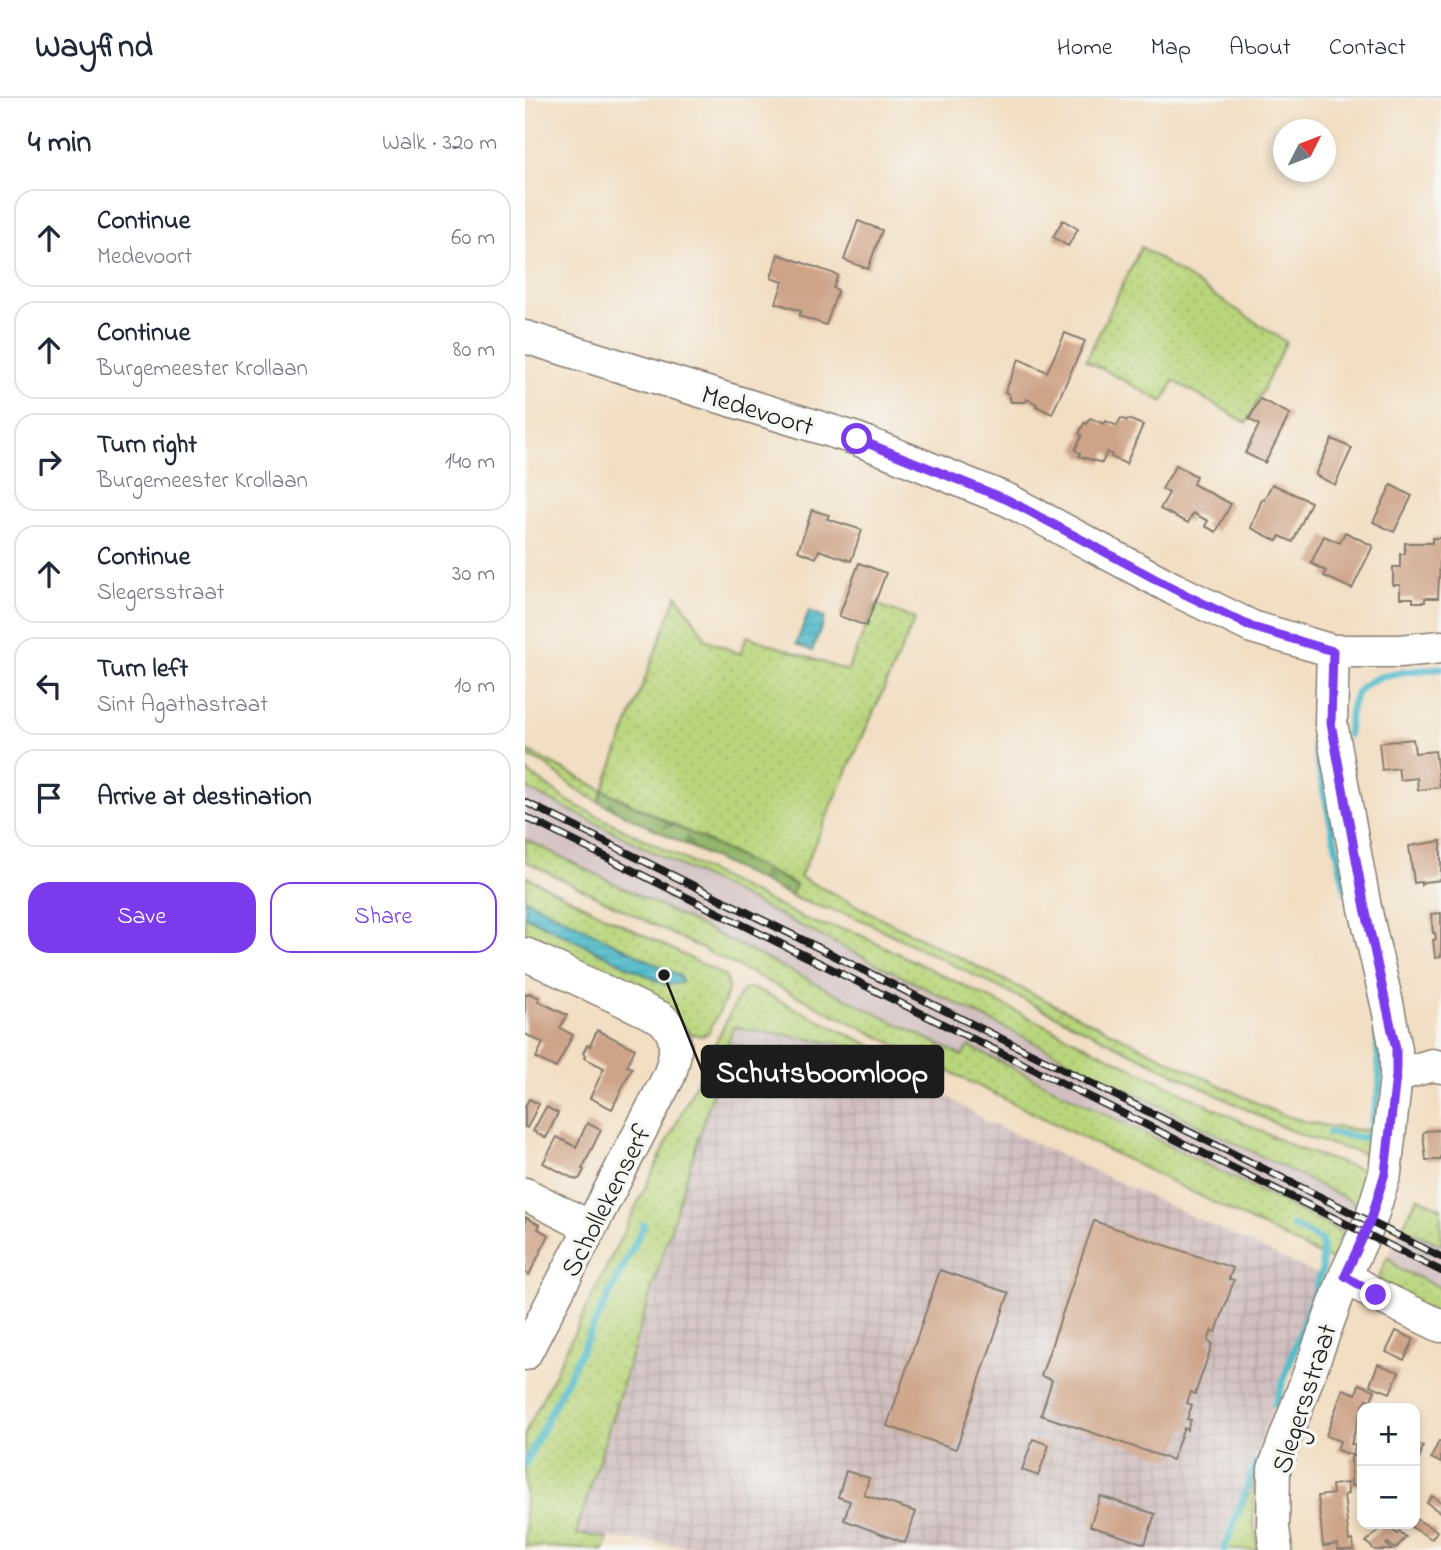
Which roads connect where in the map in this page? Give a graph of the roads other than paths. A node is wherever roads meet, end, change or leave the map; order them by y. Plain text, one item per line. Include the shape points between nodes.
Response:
1 (525, 337) edge
2 (1441, 647) edge
3 (1333, 651) junction
4 (525, 954) edge
5 (1441, 1067) edge
6 (1396, 1076) junction
7 (525, 1195) edge
8 (590, 1227) junction
9 (1345, 1276) junction
10 (1441, 1326) edge
11 (525, 1354) edge
12 (1276, 1550) edge

1 - 3 street, Medevoort via 857,439 1008,500 1252,627
2 - 3 street, Medevoort
3 - 6 street, Slegersstraat via 1331,723 1396,1049
4 - 8 street, Schollekenserf via 661,1018 672,1028 676,1044 669,1076
5 - 6 street via 1432,1065
6 - 9 street, Slegersstraat via 1385,1173 1370,1222
7 - 8 street
8 - 11 street, Schollekenserf
9 - 10 street
9 - 12 street, Slegersstraat via 1275,1469

